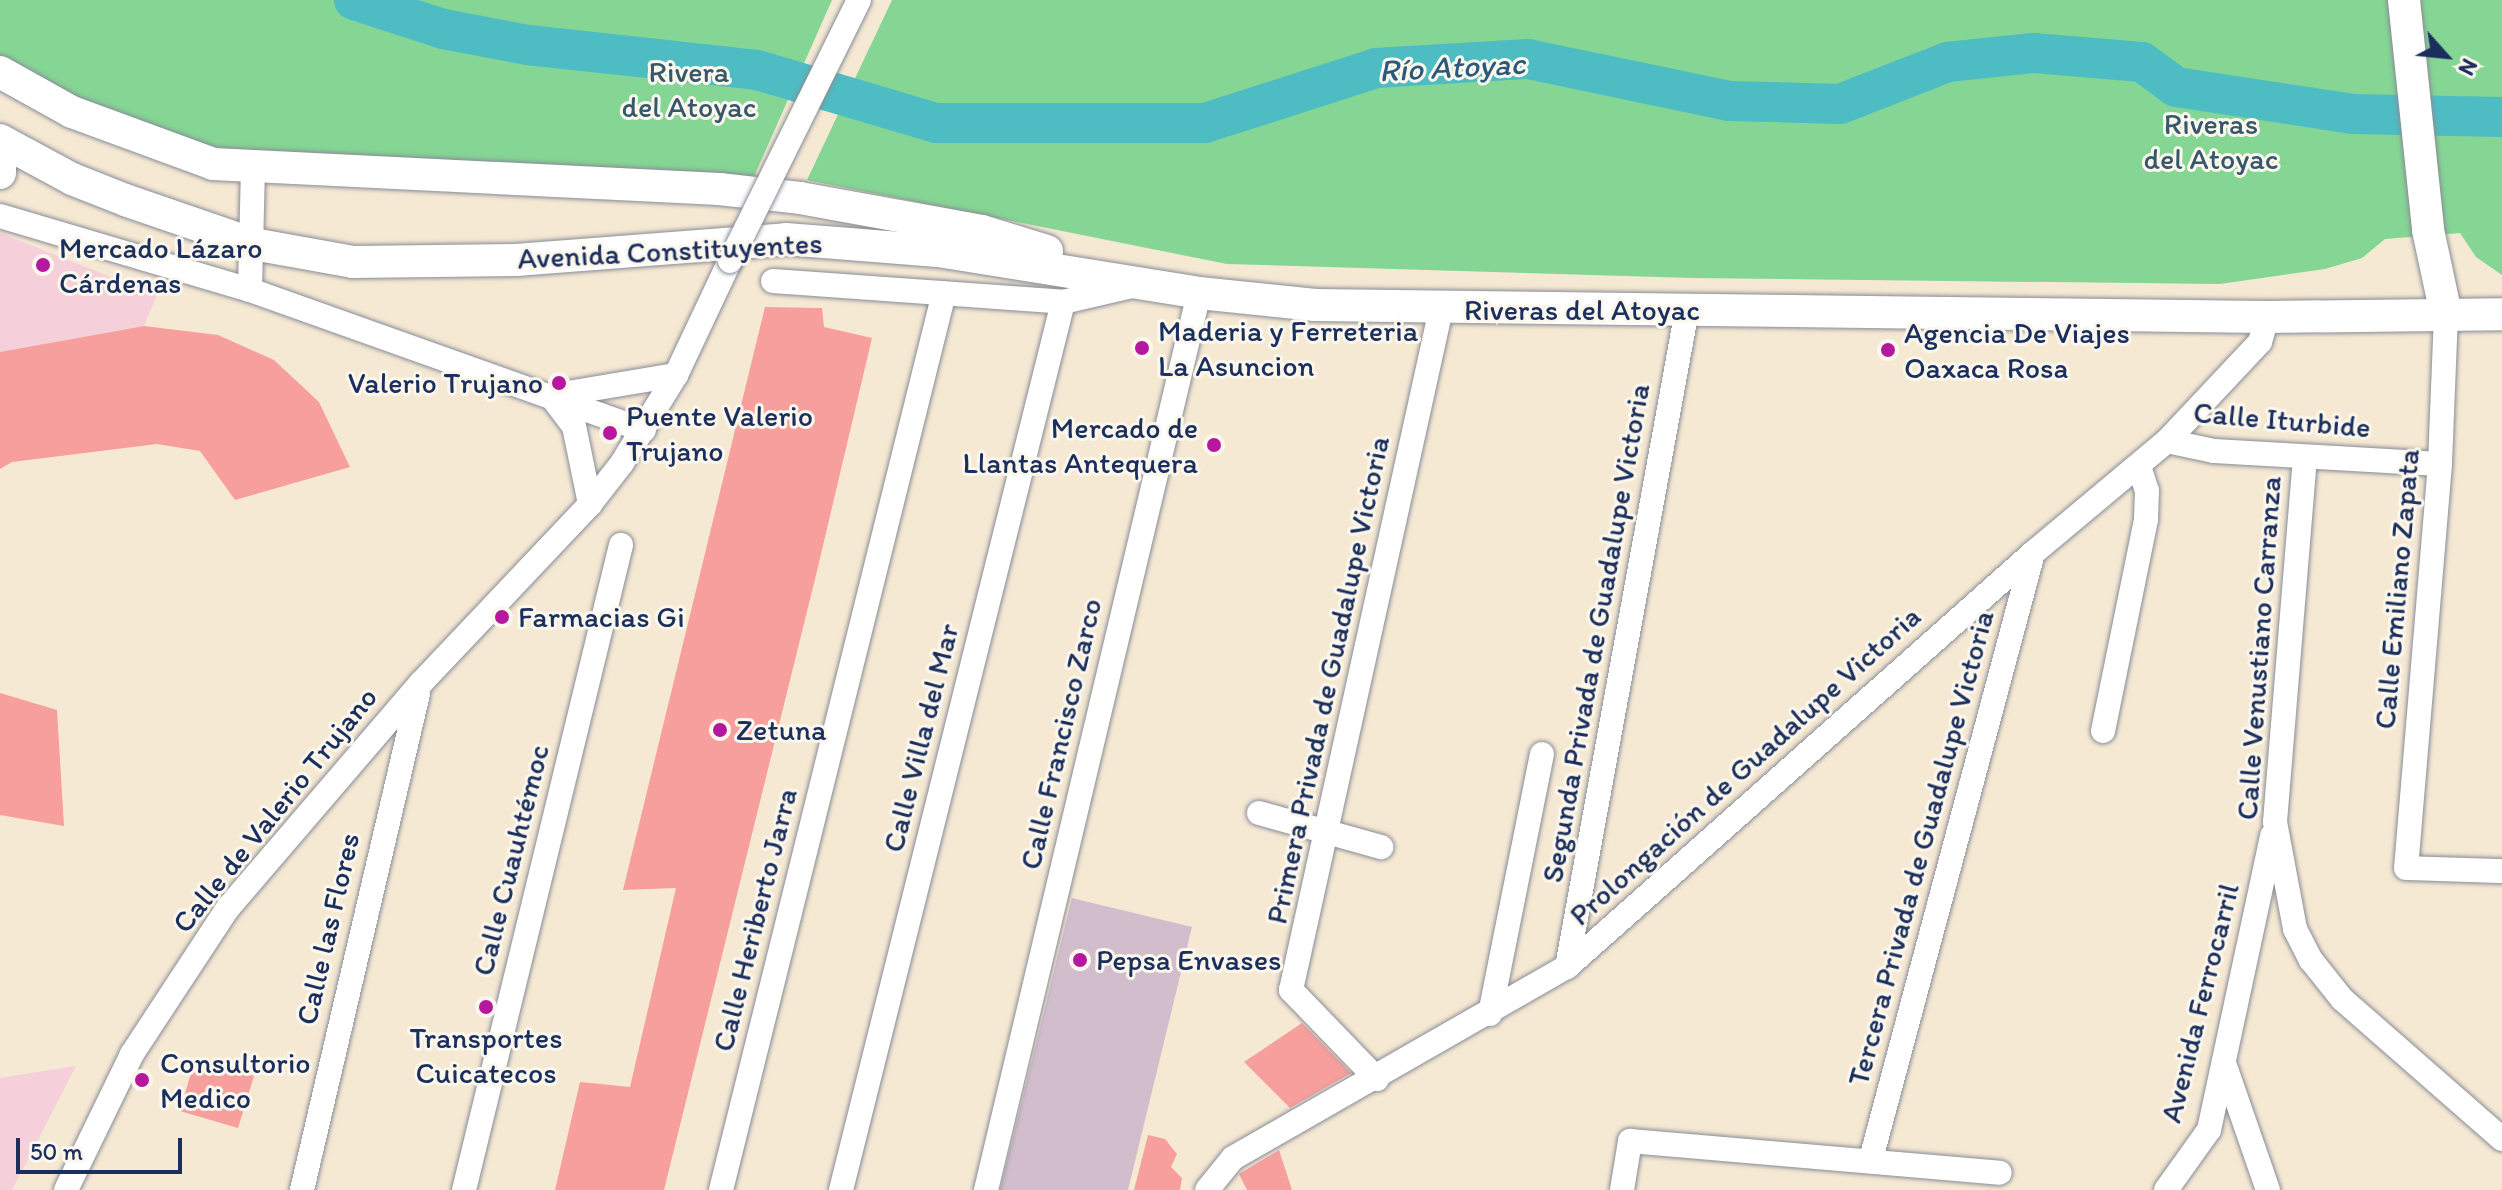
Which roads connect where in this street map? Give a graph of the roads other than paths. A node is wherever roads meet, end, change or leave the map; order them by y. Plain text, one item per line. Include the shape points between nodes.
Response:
1 (859, 0) edge
2 (2404, 0) edge
3 (0, 72) edge
4 (0, 140) edge
5 (0, 157) edge
6 (253, 169) junction
7 (0, 173) edge
8 (0, 216) edge
9 (253, 244) junction
10 (1097, 273) junction
11 (773, 281) dead end
12 (1141, 283) junction
13 (250, 290) junction
14 (944, 293) junction
15 (1199, 293) junction
16 (1063, 302) junction
17 (1441, 309) junction
18 (1687, 310) junction
19 (2446, 314) junction
20 (2502, 314) edge
21 (2267, 317) junction
22 (676, 375) junction
23 (551, 396) junction
24 (644, 430) junction
25 (2167, 441) junction
26 (2305, 457) junction
27 (2440, 464) junction
28 (2139, 466) junction
29 (590, 504) junction
30 (621, 545) dead end
31 (2033, 553) junction
32 (421, 683) junction
33 (2103, 731) dead end
34 (1542, 754) dead end
35 (1259, 813) dead end
36 (2275, 822) junction
37 (1329, 832) junction
38 (1381, 847) dead end
39 (2502, 871) edge
40 (1567, 967) junction
41 (1490, 1014) junction
42 (2225, 1066) junction
43 (1377, 1079) junction
44 (2502, 1139) edge
45 (1871, 1159) junction
46 (2000, 1173) dead end
47 (66, 1190) edge
48 (302, 1190) edge
49 (464, 1190) edge
50 (721, 1190) edge
51 (841, 1190) edge
52 (986, 1190) edge
53 (1207, 1190) edge
54 (1622, 1190) edge
55 (2166, 1190) edge
56 (2268, 1190) edge

1 - 22 street, Calle de Valerio Trujano, bridge
2 - 19 main road via 2428,230
3 - 6 main road, Avenida Constituyentes via 133,138 178,155
4 - 9 main road, Avenida Constituyentes via 72,179
5 - 7 main road
6 - 9 street
6 - 10 main road, Avenida Constituyentes via 719,189 800,198 982,231 1058,254
8 - 13 street
9 - 10 main road, Avenida Constituyentes via 300,255 408,265 786,239 842,241
9 - 13 street
10 - 12 main road, Riveras del Atoyac
11 - 14 street
12 - 15 main road, Riveras del Atoyac
12 - 16 street
13 - 23 street
14 - 16 street
14 - 50 street, Calle Heriberto Jarra
15 - 17 main road, Riveras del Atoyac
15 - 52 street, Calle Francisco Zarco
16 - 51 street, Calle Villa del Mar
17 - 18 main road, Riveras del Atoyac
17 - 37 street, Primera Privada de Guadalupe Victoria
18 - 21 main road, Riveras del Atoyac
18 - 40 street, Segunda Privada de Guadalupe Victoria
19 - 20 main road, Riveras del Atoyac
19 - 21 main road, Riveras del Atoyac
19 - 27 street, Calle Emiliano Zapata
21 - 25 street, Prolongación de Guadalupe Victoria via 2260,342
22 - 23 street
22 - 24 street, Calle de Valerio Trujano
23 - 24 street
23 - 29 street via 574,426
24 - 29 street, Calle de Valerio Trujano
25 - 26 street, Calle Iturbide via 2214,451
25 - 28 street, Prolongación de Guadalupe Victoria
26 - 27 street, Calle Iturbide
26 - 36 street, Calle Venustiano Carranza
27 - 39 street, Calle Emiliano Zapata via 2406,868
28 - 31 street, Prolongación de Guadalupe Victoria
28 - 33 street via 2147,491 2146,519
29 - 32 street, Calle de Valerio Trujano
30 - 49 street, Calle Cuauhtémoc
31 - 40 street, Prolongación de Guadalupe Victoria
31 - 45 street, Tercera Privada de Guadalupe Victoria
32 - 47 street, Calle de Valerio Trujano via 228,908 132,1054
32 - 48 street, Calle las Flores
34 - 41 street
35 - 37 street
36 - 42 street, Avenida Ferrocarril
36 - 44 street, Calle Venustiano Carranza via 2295,929 2311,960 2342,999
37 - 38 street
37 - 43 street, Primera Privada de Guadalupe Victoria via 1291,990
40 - 41 street, Prolongación de Guadalupe Victoria
41 - 43 street, Prolongación de Guadalupe Victoria
42 - 55 street, Avenida Ferrocarril via 2209,1130
42 - 56 street
43 - 53 street, Prolongación de Guadalupe Victoria via 1233,1158
45 - 46 street
45 - 54 street via 1630,1141

